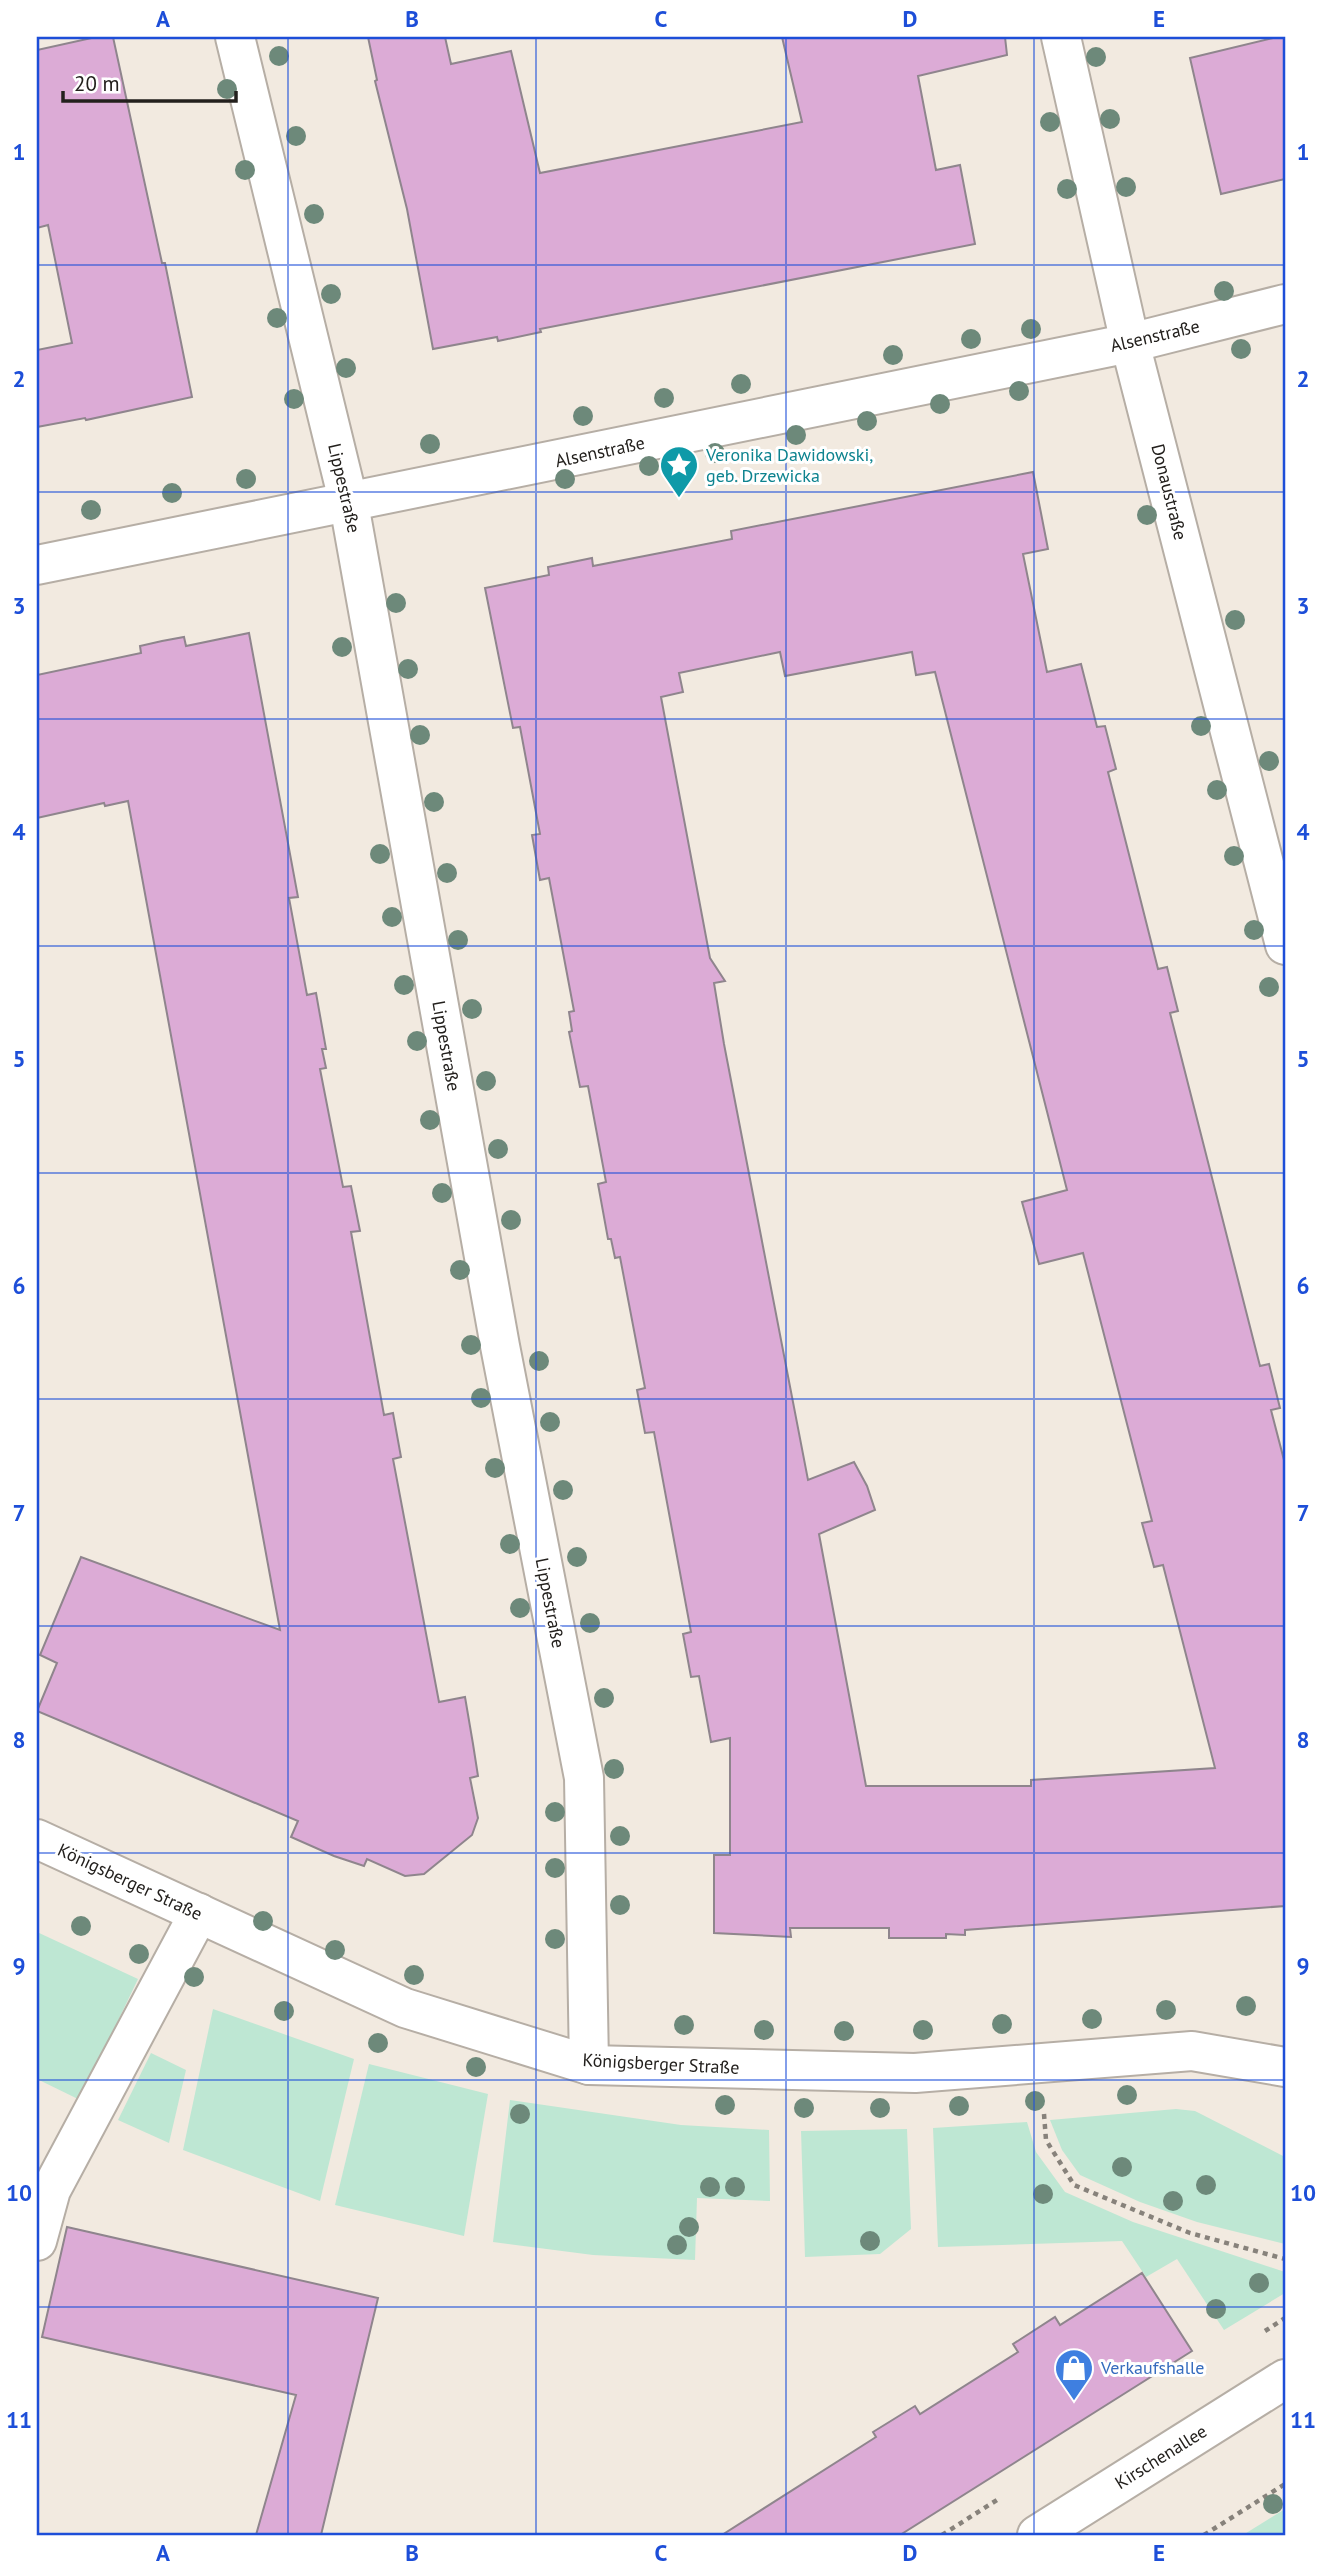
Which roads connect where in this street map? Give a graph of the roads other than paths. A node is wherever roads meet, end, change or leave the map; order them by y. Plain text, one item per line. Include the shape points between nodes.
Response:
1 (235, 37) edge
2 (1061, 37) edge
3 (1285, 304) edge
4 (1130, 343) junction
5 (349, 504) junction
6 (37, 565) edge
7 (1285, 946) edge
8 (37, 1839) edge
9 (199, 1913) junction
10 (589, 2065) junction
11 (1285, 2067) edge
12 (37, 2241) edge
13 (1285, 2379) edge
14 (1037, 2535) edge

1 - 5 street, Lippestraße
2 - 4 street, Donaustraße
3 - 4 street, Alsenstraße
4 - 5 street, Alsenstraße
4 - 7 street, Donaustraße
5 - 6 street, Alsenstraße
5 - 10 street, Lippestraße via 500,1346 584,1779
8 - 9 street, Königsberger Straße
9 - 10 street, Königsberger Straße via 405,2008
9 - 12 street via 51,2190
10 - 11 street, Königsberger Straße via 915,2073 1192,2051
13 - 14 street, Kirschenallee

